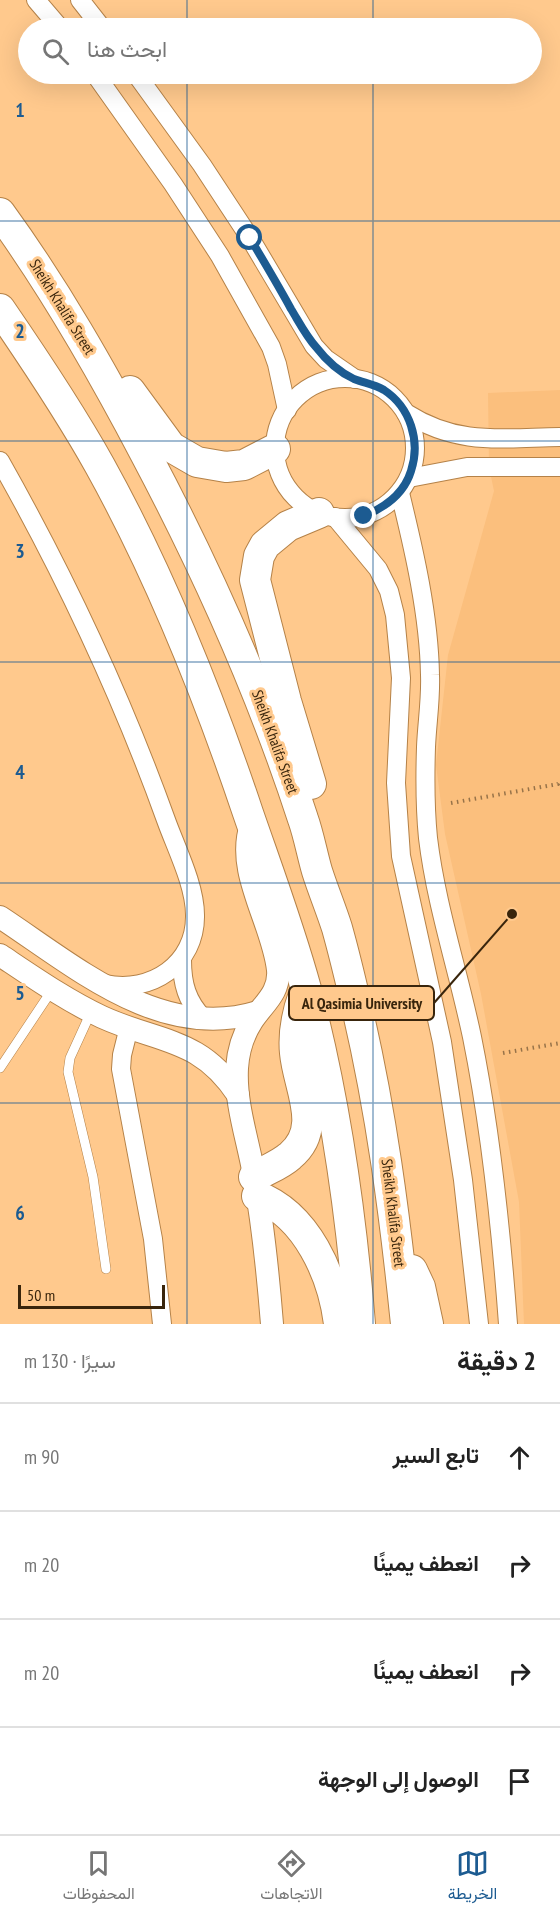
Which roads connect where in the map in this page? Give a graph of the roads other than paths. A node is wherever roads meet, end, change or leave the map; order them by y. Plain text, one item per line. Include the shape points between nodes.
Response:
1 (36, 0) edge
2 (80, 0) edge
3 (51, 18) edge
4 (94, 18) edge
5 (102, 84) edge
6 (143, 84) edge
7 (0, 213) edge
8 (0, 309) edge
9 (101, 370) junction
10 (355, 379) junction
11 (287, 410) junction
12 (406, 413) junction
13 (560, 437) edge
14 (275, 449) junction
15 (0, 461) edge
16 (560, 467) edge
17 (404, 485) junction
18 (327, 515) junction
19 (252, 824) junction
20 (317, 870) junction
21 (0, 917) edge
22 (0, 955) edge
23 (182, 960) junction
24 (101, 983) junction
25 (306, 988) junction
26 (52, 989) junction
27 (91, 1011) junction
28 (258, 1011) junction
29 (203, 1018) junction
30 (129, 1028) junction
31 (0, 1068) edge
32 (238, 1095) junction
33 (256, 1186) junction
34 (397, 1242) junction
35 (106, 1269) dead end
36 (162, 1324) edge
37 (272, 1324) edge
38 (339, 1324) edge
39 (360, 1324) edge
40 (406, 1324) edge
41 (428, 1324) edge
42 (479, 1324) edge
43 (508, 1324) edge

1 - 3 street
2 - 4 street
5 - 11 street via 220,256 271,347
6 - 10 street via 250,238 314,346
7 - 9 highway, Sheikh Khalifa Street
8 - 19 highway via 69,413 128,519 197,672
9 - 14 highway via 127,388 171,447 197,462 226,467 244,465
9 - 20 highway, Sheikh Khalifa Street via 190,540 240,650 300,811
10 - 11 street via 323,382 297,398
10 - 12 street via 384,390
11 - 14 street via 280,422
12 - 13 street via 437,430 463,436
12 - 17 street via 415,445 414,462
14 - 18 street via 287,488 307,507
15 - 23 street via 77,607 156,794 194,903 195,927
16 - 17 street via 467,468
17 - 18 street via 377,510 357,517
17 - 43 street via 429,646 425,791 428,836 484,1106
18 - 20 highway via 288,526 266,544 255,580 318,808 321,838
18 - 42 street via 378,569 395,615 401,678 396,783 400,856 442,1042 464,1180
19 - 25 highway
19 - 28 street via 247,845 249,866 278,972 273,995
20 - 34 highway, Sheikh Khalifa Street via 337,928 365,1044
21 - 24 street
22 - 26 street
23 - 24 street via 162,976 138,985
23 - 29 street via 183,986
24 - 29 street via 150,1007
25 - 33 highway via 294,1032 308,1127 299,1147
25 - 39 highway via 338,1149
26 - 27 street
26 - 31 lane
27 - 30 street
27 - 35 lane via 70,1058 68,1072 93,1177
28 - 29 street via 231,1018
28 - 32 street via 240,1051
30 - 32 street via 193,1050 219,1069
30 - 36 street via 121,1069 153,1239
32 - 33 street
33 - 37 street
33 - 38 highway via 284,1212 319,1257 336,1300
34 - 40 highway, Sheikh Khalifa Street
34 - 41 highway via 420,1287

